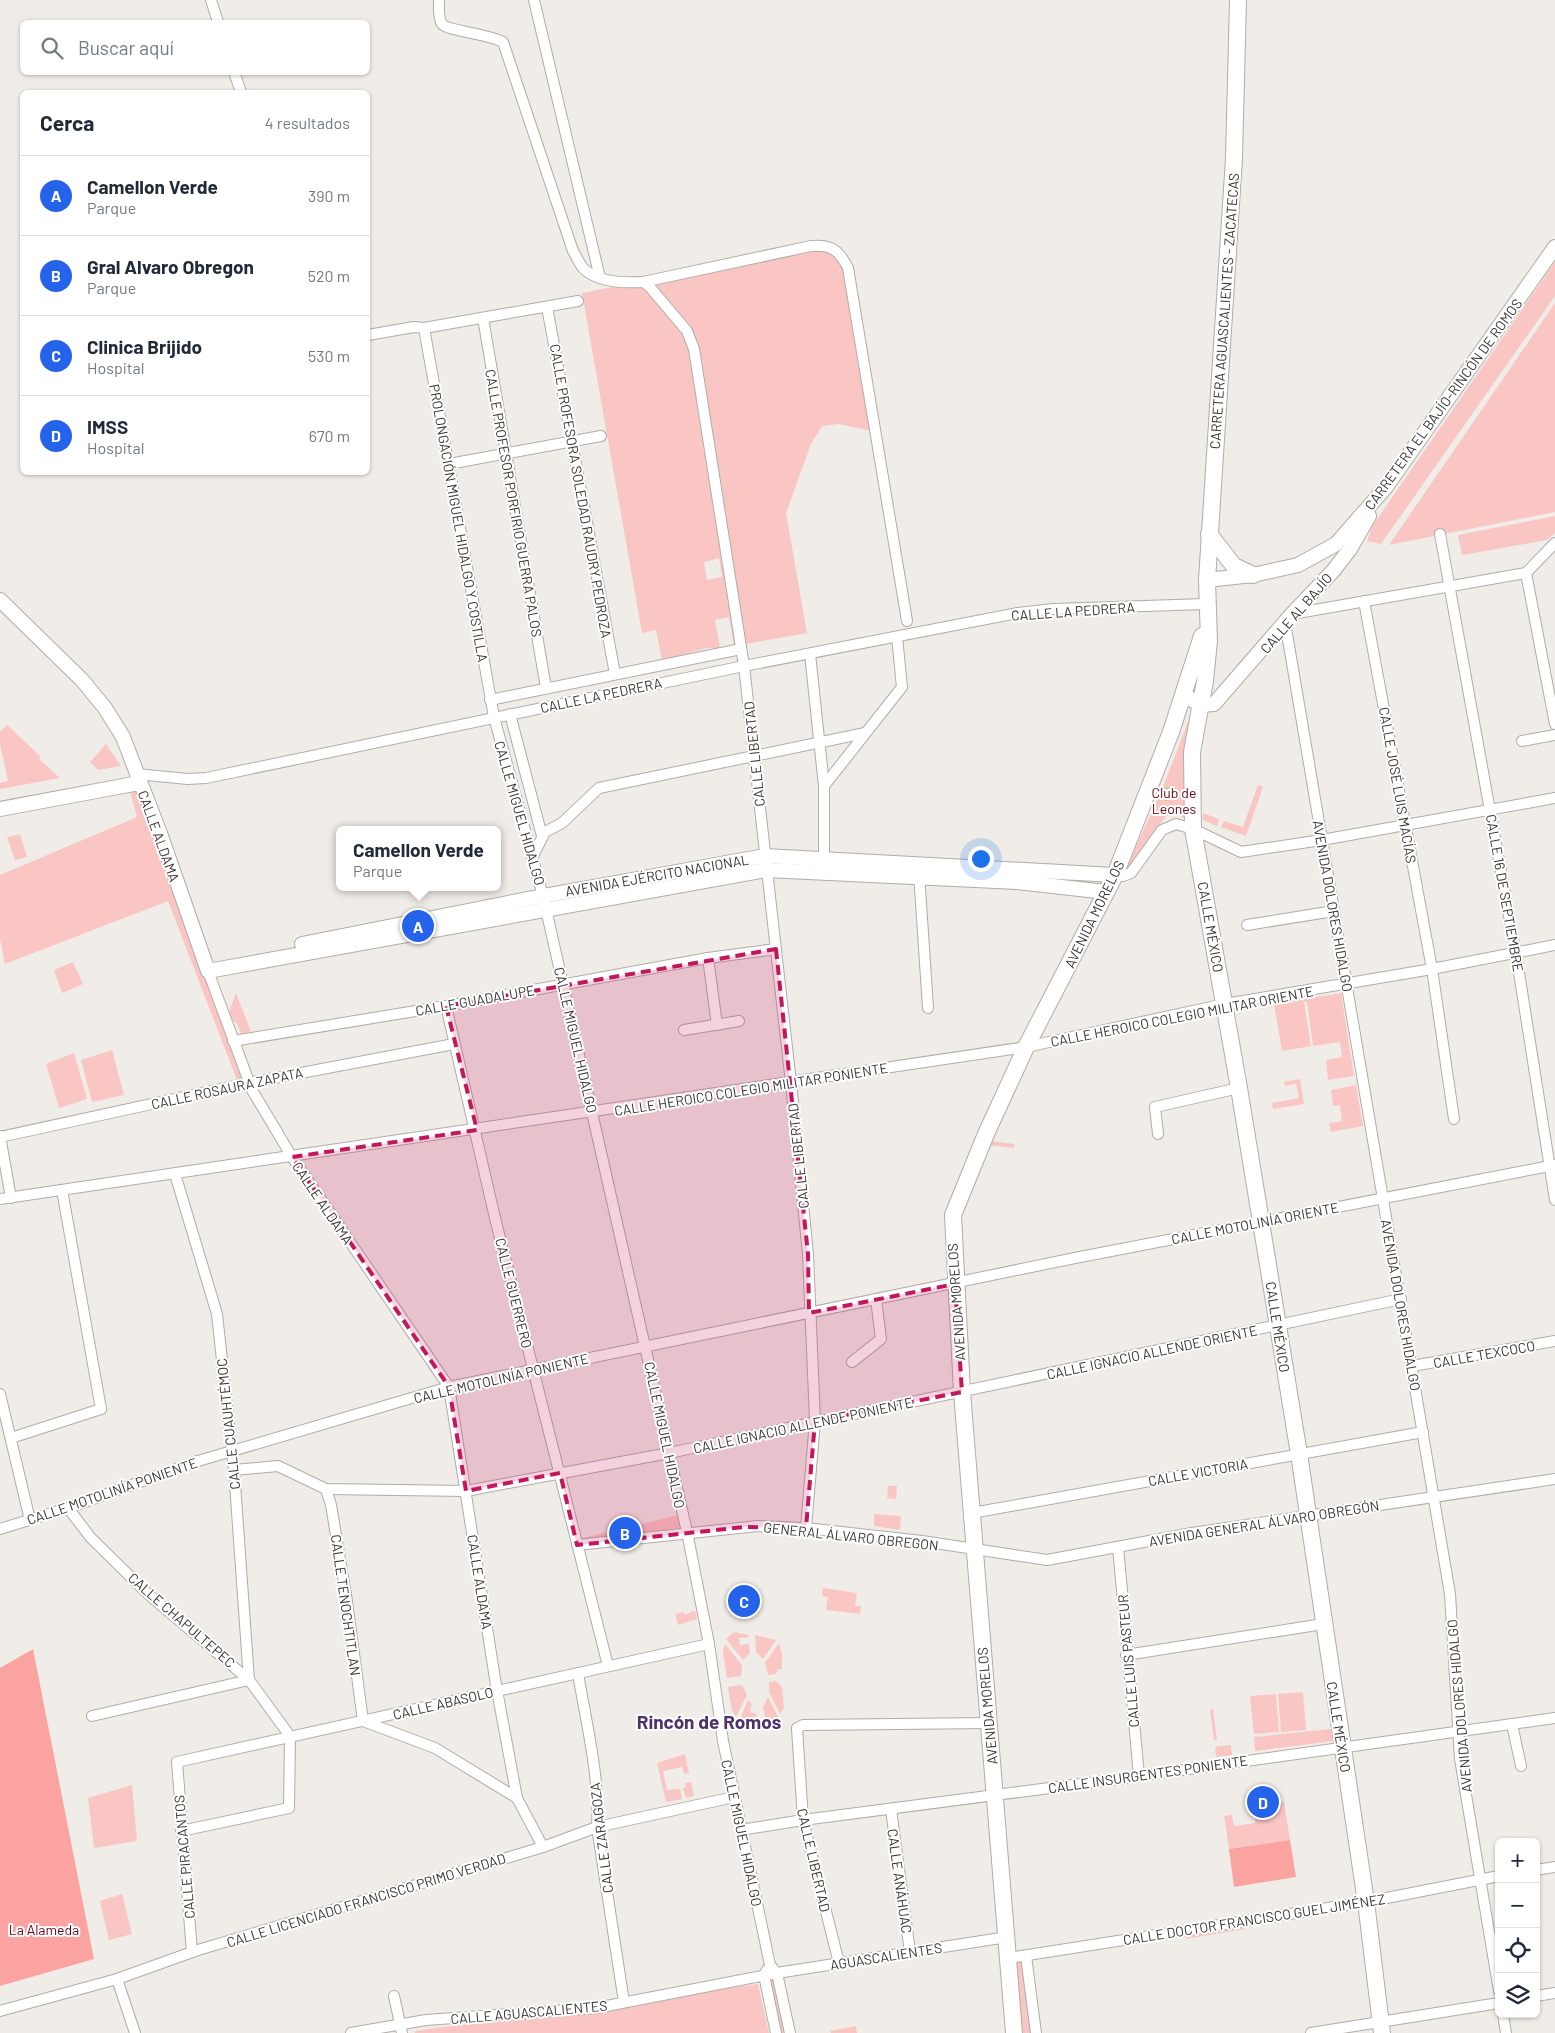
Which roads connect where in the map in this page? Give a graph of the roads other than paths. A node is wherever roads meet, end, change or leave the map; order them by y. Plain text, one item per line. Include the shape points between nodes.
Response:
1 (211, 0) edge
2 (439, 0) edge
3 (534, 0) edge
4 (1238, 0) edge
5 (217, 20) edge
6 (235, 75) edge
7 (240, 90) edge
8 (1555, 248) edge
9 (600, 278) junction
10 (643, 282) junction
11 (578, 302) dead end
12 (547, 307) junction
13 (483, 318) junction
14 (424, 328) junction
15 (370, 335) edge
16 (601, 436) dead end
17 (571, 441) junction
18 (505, 453) junction
19 (449, 464) junction
20 (1386, 487) junction
21 (1210, 534) junction
22 (1440, 534) dead end
23 (1555, 543) edge
24 (1526, 573) junction
25 (1253, 575) junction
26 (1207, 580) junction
27 (1451, 587) junction
28 (0, 600) edge
29 (1364, 602) junction
30 (1206, 604) junction
31 (1289, 618) junction
32 (907, 621) dead end
33 (1206, 622) junction
34 (897, 637) junction
35 (741, 649) junction
36 (810, 654) junction
37 (744, 666) junction
38 (614, 674) junction
39 (546, 688) junction
40 (1185, 695) junction
41 (490, 700) junction
42 (1200, 705) junction
43 (510, 714) junction
44 (494, 717) junction
45 (1555, 724) edge
46 (865, 732) junction
47 (1555, 735) edge
48 (1522, 741) dead end
49 (820, 743) junction
50 (754, 755) junction
51 (508, 771) junction
52 (525, 771) junction
53 (138, 778) junction
54 (824, 786) junction
55 (1555, 798) edge
56 (0, 800) edge
57 (0, 809) edge
58 (1490, 810) junction
59 (1405, 824) junction
60 (1193, 829) junction
61 (542, 836) junction
62 (1322, 840) junction
63 (532, 858) junction
64 (824, 859) junction
65 (766, 863) junction
66 (919, 871) junction
67 (1115, 875) junction
68 (1018, 876) junction
69 (1106, 892) junction
70 (544, 902) junction
71 (1334, 911) junction
72 (1247, 926) dead end
73 (1555, 945) edge
74 (776, 949) junction
75 (1515, 953) junction
76 (708, 958) junction
77 (207, 967) junction
78 (1432, 969) junction
79 (1347, 984) junction
80 (562, 985) junction
81 (1225, 1004) junction
82 (446, 1006) junction
83 (928, 1008) dead end
84 (739, 1022) dead end
85 (717, 1025) junction
86 (684, 1030) dead end
87 (233, 1041) junction
88 (454, 1044) junction
89 (1026, 1047) junction
90 (248, 1083) junction
91 (791, 1083) junction
92 (1239, 1088) junction
93 (593, 1113) junction
94 (1454, 1119) dead end
95 (476, 1130) junction
96 (1158, 1134) dead end
97 (0, 1136) edge
98 (292, 1157) junction
99 (1552, 1165) edge
100 (175, 1174) junction
101 (62, 1190) junction
102 (1381, 1198) junction
103 (5, 1199) edge
104 (1555, 1200) edge
105 (1262, 1221) junction
106 (955, 1284) junction
107 (876, 1299) junction
108 (1401, 1299) junction
109 (809, 1313) junction
110 (1278, 1325) junction
111 (1555, 1342) edge
112 (645, 1346) junction
113 (852, 1362) dead end
114 (1412, 1366) junction
115 (533, 1369) junction
116 (449, 1387) junction
117 (962, 1392) junction
118 (0, 1394) edge
119 (815, 1421) junction
120 (1423, 1432) junction
121 (11, 1438) junction
122 (230, 1451) junction
123 (668, 1453) junction
124 (1299, 1454) junction
125 (234, 1470) junction
126 (560, 1474) junction
127 (1555, 1479) edge
128 (326, 1490) junction
129 (466, 1491) junction
130 (1434, 1497) junction
131 (68, 1508) junction
132 (972, 1513) junction
133 (1307, 1515) junction
134 (30, 1520) junction
135 (806, 1528) junction
136 (0, 1529) edge
137 (687, 1532) junction
138 (577, 1545) junction
139 (1118, 1547) junction
140 (975, 1549) junction
141 (1323, 1624) junction
142 (709, 1644) junction
143 (1126, 1655) junction
144 (608, 1666) junction
145 (578, 1673) junction
146 (249, 1680) junction
147 (497, 1691) junction
148 (92, 1716) dead end
149 (1555, 1718) edge
150 (363, 1721) junction
151 (989, 1723) junction
152 (1512, 1724) junction
153 (1458, 1731) junction
154 (290, 1736) junction
155 (1343, 1748) junction
156 (177, 1762) joint
157 (1521, 1766) dead end
158 (1139, 1776) junction
159 (995, 1795) junction
160 (734, 1797) junction
161 (517, 1798) junction
162 (891, 1809) junction
163 (803, 1820) junction
164 (597, 1827) junction
165 (181, 1830) junction
166 (741, 1830) junction
167 (543, 1847) junction
168 (1555, 1867) edge
169 (1540, 1869) edge
170 (1495, 1877) edge
171 (1480, 1879) junction
172 (1366, 1902) junction
173 (1008, 1937) junction
174 (192, 1952) junction
175 (910, 1952) junction
176 (1026, 1956) junction
177 (1009, 1958) junction
178 (839, 1963) junction
179 (773, 1969) junction
180 (1496, 1973) edge
181 (764, 1975) junction
182 (117, 1979) junction
183 (1555, 1993) edge
184 (1540, 1995) edge
185 (394, 1996) dead end
186 (624, 2002) junction
187 (1495, 2004) edge
188 (0, 2011) edge
189 (1504, 2018) edge
190 (401, 2028) edge
191 (1381, 2028) edge
192 (135, 2033) edge
193 (351, 2033) edge
194 (776, 2033) edge
195 (790, 2033) edge
196 (1014, 2033) edge
197 (1036, 2033) edge
198 (1311, 2033) edge
199 (1506, 2033) edge

1 - 5 street
2 - 9 street via 442,25 504,42 573,251 584,269
3 - 9 street
4 - 21 main road, CARRETERA AGUASCALIENTES - ZACATECAS via 1234,158
6 - 7 street
8 - 20 main road, CARRETERA EL BAJÍO-RINCÓN DE ROMOS
9 - 10 street via 622,284
10 - 32 street via 811,246 824,245 842,255 850,277
10 - 35 street, CALLE LIBERTAD via 687,331 693,344
11 - 12 street
12 - 13 street
12 - 17 street, CALLE PROFESORA SOLEDAD RAUDRY PEDROZA
13 - 14 street
13 - 18 street, CALLE PROFESOR PORFIRIO GUERRA PALOS
14 - 15 street
14 - 19 street, PROLONGACIÓN MIGUEL HIDALGO Y COSTILLA
16 - 17 street
17 - 18 street
17 - 38 street, CALLE PROFESORA SOLEDAD RAUDRY PEDROZA
18 - 19 street
18 - 39 street, CALLE PROFESOR PORFIRIO GUERRA PALOS
19 - 41 street, PROLONGACIÓN MIGUEL HIDALGO Y COSTILLA
20 - 25 main road, CARRETERA EL BAJÍO-RINCÓN DE ROMOS via 1340,540 1327,550 1298,565
20 - 31 main road, CALLE AL BAJÍO via 1350,550
21 - 25 main road via 1234,566
21 - 26 main road, CARRETERA AGUASCALIENTES - ZACATECAS
22 - 27 street, CALLE 16 DE SEPTIEMBRE
23 - 24 street
24 - 27 street
24 - 45 street
25 - 26 main road, CARRETERA EL BAJÍO-RINCÓN DE ROMOS
26 - 30 main road, CARRETERA AGUASCALIENTES - ZACATECAS
27 - 29 street
27 - 58 street, CALLE 16 DE SEPTIEMBRE
28 - 53 main road, CALLE ALDAMA via 82,680 99,701 124,738
29 - 31 street
29 - 59 street, CALLE JOSÉ LUIS MACÍAS
30 - 33 main road, CARRETERA AGUASCALIENTES - ZACATECAS
30 - 34 street, CALLE LA PEDRERA via 1035,611
31 - 42 main road, CALLE AL BAJÍO via 1214,704
31 - 62 street, AVENIDA DOLORES HIDALGO
33 - 40 main road, AVENIDA MORELOS
33 - 42 main road, CALLE MÉXICO via 1209,641
34 - 36 street, CALLE LA PEDRERA
34 - 46 street via 903,682 900,692
35 - 37 street, CALLE LIBERTAD
35 - 38 street
36 - 37 street, CALLE LA PEDRERA
36 - 49 street
37 - 43 street, CALLE LA PEDRERA
37 - 50 street, CALLE LIBERTAD
38 - 39 street
39 - 41 street
40 - 42 main road
40 - 67 main road, AVENIDA MORELOS
41 - 44 street, PROLONGACIÓN MIGUEL HIDALGO Y COSTILLA
42 - 60 main road, CALLE MÉXICO via 1192,752
43 - 44 street, CALLE LA PEDRERA
43 - 52 street
44 - 51 street, CALLE MIGUEL HIDALGO
44 - 53 street, CALLE LA PEDRERA via 206,778
46 - 49 street
46 - 54 street
47 - 48 street
49 - 50 street
49 - 54 street
50 - 61 street via 599,788 562,823
50 - 65 street, CALLE LIBERTAD
51 - 52 street
51 - 63 street, CALLE MIGUEL HIDALGO
52 - 61 street
53 - 56 main road, CALLE LA PEDRERA
53 - 57 main road, CALLE LA PEDRERA
53 - 77 main road, CALLE ALDAMA
54 - 64 street
55 - 58 street
58 - 59 street
58 - 75 street, CALLE 16 DE SEPTIEMBRE
59 - 62 street
59 - 78 street, CALLE JOSÉ LUIS MACÍAS
60 - 62 street via 1242,852
60 - 67 street via 1176,824 1162,830 1131,873
60 - 81 main road, CALLE MÉXICO
61 - 63 street
62 - 71 street, AVENIDA DOLORES HIDALGO
63 - 70 street, CALLE MIGUEL HIDALGO
64 - 65 main road, AVENIDA EJÉRCITO NACIONAL
64 - 66 main road, AVENIDA EJÉRCITO NACIONAL
65 - 66 main road, AVENIDA EJÉRCITO NACIONAL
65 - 70 main road, AVENIDA EJÉRCITO NACIONAL
65 - 74 street, CALLE LIBERTAD
66 - 68 main road, AVENIDA EJÉRCITO NACIONAL
66 - 83 street
67 - 68 main road, AVENIDA EJÉRCITO NACIONAL
67 - 69 main road, AVENIDA MORELOS
68 - 69 main road, AVENIDA EJÉRCITO NACIONAL
69 - 89 main road, AVENIDA MORELOS
70 - 77 main road, AVENIDA EJÉRCITO NACIONAL
70 - 80 street, CALLE MIGUEL HIDALGO
71 - 72 street
71 - 79 street, AVENIDA DOLORES HIDALGO
73 - 75 street, CALLE HEROICO COLEGIO MILITAR ORIENTE
74 - 76 street, CALLE GUADALUPE
74 - 91 street, CALLE LIBERTAD
75 - 78 street, CALLE HEROICO COLEGIO MILITAR ORIENTE
75 - 99 street, CALLE 16 DE SEPTIEMBRE
76 - 80 street, CALLE GUADALUPE
76 - 85 street
77 - 87 street, CALLE ALDAMA
78 - 79 street, CALLE HEROICO COLEGIO MILITAR ORIENTE
78 - 94 street, CALLE JOSÉ LUIS MACÍAS
79 - 81 street, CALLE HEROICO COLEGIO MILITAR ORIENTE
79 - 102 street, AVENIDA DOLORES HIDALGO
80 - 82 street, CALLE GUADALUPE
80 - 93 street, CALLE MIGUEL HIDALGO
81 - 89 street, CALLE HEROICO COLEGIO MILITAR ORIENTE
81 - 92 main road, CALLE MÉXICO
82 - 87 street, CALLE GUADALUPE
82 - 88 street, CALLE GUERRERO
84 - 85 street
85 - 86 street
87 - 90 street, CALLE ALDAMA
88 - 90 street, CALLE ROSAURA ZAPATA
88 - 95 street, CALLE GUERRERO
89 - 91 street, CALLE HEROICO COLEGIO MILITAR PONIENTE
89 - 106 main road, AVENIDA MORELOS via 954,1207
90 - 97 street, CALLE ROSAURA ZAPATA
90 - 98 street, CALLE ALDAMA
91 - 93 street, CALLE HEROICO COLEGIO MILITAR PONIENTE
91 - 109 street, CALLE LIBERTAD via 808,1254
92 - 96 street via 1154,1108
92 - 105 main road, CALLE MÉXICO
93 - 95 street, CALLE HEROICO COLEGIO MILITAR PONIENTE
93 - 112 street, CALLE MIGUEL HIDALGO
95 - 98 street, CALLE HEROICO COLEGIO MILITAR PONIENTE
95 - 115 street, CALLE GUERRERO
97 - 103 street
98 - 100 street, CALLE HEROICO COLEGIO MILITAR PONIENTE
98 - 116 street, CALLE ALDAMA
99 - 102 street, CALLE MOTOLINÍA ORIENTE
99 - 104 street, CALLE 16 DE SEPTIEMBRE
100 - 101 street, CALLE HEROICO COLEGIO MILITAR PONIENTE
100 - 122 street, CALLE CUAUHTÉMOC via 216,1314
101 - 103 street, CALLE HEROICO COLEGIO MILITAR PONIENTE
101 - 121 street via 101,1408
102 - 105 street, CALLE MOTOLINÍA ORIENTE
102 - 108 street, AVENIDA DOLORES HIDALGO
105 - 106 street, CALLE MOTOLINÍA ORIENTE
105 - 110 main road, CALLE MÉXICO
106 - 107 street, CALLE MOTOLINÍA PONIENTE
106 - 117 main road, AVENIDA MORELOS
107 - 109 street, CALLE MOTOLINÍA PONIENTE
107 - 113 street via 881,1339
108 - 110 street, CALLE IGNACIO ALLENDE ORIENTE
108 - 114 street, AVENIDA DOLORES HIDALGO
109 - 112 street, CALLE MOTOLINÍA PONIENTE
109 - 119 street, CALLE LIBERTAD
110 - 117 street, CALLE IGNACIO ALLENDE ORIENTE
110 - 124 main road, CALLE MÉXICO
111 - 114 street, CALLE TEXCOCO
112 - 115 street, CALLE MOTOLINÍA PONIENTE
112 - 123 street, CALLE MIGUEL HIDALGO
114 - 120 street, AVENIDA DOLORES HIDALGO
115 - 116 street, CALLE MOTOLINÍA PONIENTE
115 - 126 street, CALLE GUERRERO
116 - 122 street, CALLE MOTOLINÍA PONIENTE
116 - 129 street, CALLE ALDAMA
117 - 119 street, CALLE IGNACIO ALLENDE PONIENTE
117 - 132 main road, AVENIDA MORELOS
118 - 121 street
119 - 123 street, CALLE IGNACIO ALLENDE PONIENTE
119 - 135 street, CALLE LIBERTAD
120 - 124 street, CALLE VICTORIA
120 - 130 street, AVENIDA DOLORES HIDALGO
121 - 134 street
122 - 125 street, CALLE CUAUHTÉMOC
122 - 131 street, CALLE MOTOLINÍA PONIENTE
123 - 126 street, CALLE IGNACIO ALLENDE PONIENTE
123 - 137 street, CALLE MIGUEL HIDALGO
124 - 132 street, CALLE VICTORIA
124 - 133 main road, CALLE MÉXICO
125 - 128 street, CALLE IGNACIO ALLENDE PONIENTE via 278,1466
125 - 146 street, CALLE CUAUHTÉMOC
126 - 129 street, CALLE IGNACIO ALLENDE PONIENTE
126 - 138 street, CALLE GUERRERO
127 - 130 street, AVENIDA GENERAL ÁLVARO OBREGÓN
128 - 129 street, CALLE IGNACIO ALLENDE PONIENTE
128 - 150 street, CALLE TENOCHTITLAN via 347,1600
129 - 147 street, CALLE ALDAMA
130 - 133 street, AVENIDA GENERAL ÁLVARO OBREGÓN
130 - 153 street, AVENIDA DOLORES HIDALGO via 1450,1594
131 - 134 street, CALLE MOTOLINÍA PONIENTE
131 - 146 street, CALLE CHAPULTEPEC via 90,1538 148,1594
132 - 140 main road, AVENIDA MORELOS
133 - 139 street, AVENIDA GENERAL ÁLVARO OBREGÓN
133 - 141 main road, CALLE MÉXICO
134 - 136 street, CALLE MOTOLINÍA PONIENTE
135 - 137 street, GENERAL ÁLVARO OBREGON via 758,1526
135 - 140 street, GENERAL ÁLVARO OBREGON
137 - 138 street, GENERAL ÁLVARO OBREGON
137 - 142 street, CALLE MIGUEL HIDALGO
138 - 144 street, CALLE GUERRERO
139 - 140 street, AVENIDA GENERAL ÁLVARO OBREGÓN via 1047,1560
139 - 143 street, CALLE LUIS PASTEUR
140 - 151 main road, AVENIDA MORELOS
141 - 143 street
141 - 155 main road, CALLE MÉXICO
142 - 144 street, CALLE ABASOLO
142 - 160 street, CALLE MIGUEL HIDALGO
143 - 158 street, CALLE LUIS PASTEUR
144 - 145 street, CALLE ABASOLO
145 - 147 street, CALLE ABASOLO
145 - 164 street, CALLE ZARAGOZA via 593,1771
146 - 148 street
146 - 154 street, CALLE CHAPULTEPEC
147 - 150 street, CALLE ABASOLO
147 - 161 street, CALLE ALDAMA
149 - 152 street, CALLE INSURGENTES PONIENTE
150 - 154 street, CALLE ABASOLO
150 - 161 street via 435,1748
151 - 159 main road, AVENIDA MORELOS
151 - 163 street, CALLE LIBERTAD via 798,1727
152 - 153 street, CALLE INSURGENTES PONIENTE
152 - 157 street
153 - 155 street, CALLE INSURGENTES PONIENTE
153 - 171 street, AVENIDA DOLORES HIDALGO
154 - 156 street, CALLE ABASOLO
154 - 165 street via 289,1808
155 - 158 street, CALLE INSURGENTES PONIENTE
155 - 172 main road, CALLE MÉXICO
156 - 165 street, CALLE PIRACANTOS
158 - 159 street, CALLE INSURGENTES PONIENTE
159 - 162 street, CALLE INSURGENTES PONIENTE
159 - 173 main road, AVENIDA MORELOS
160 - 164 street, CALLE LICENCIADO FRANCISCO PRIMO VERDAD
160 - 166 street, CALLE MIGUEL HIDALGO
161 - 167 street, CALLE ALDAMA
162 - 163 street, CALLE INSURGENTES PONIENTE
162 - 175 street, CALLE ANÁHUAC
163 - 166 street, CALLE INSURGENTES PONIENTE
163 - 178 street, CALLE LIBERTAD
164 - 167 street, CALLE LICENCIADO FRANCISCO PRIMO VERDAD
164 - 186 street, CALLE ZARAGOZA
165 - 174 street, CALLE PIRACANTOS
166 - 179 street, CALLE MIGUEL HIDALGO
167 - 174 street, CALLE LICENCIADO FRANCISCO PRIMO VERDAD
168 - 169 street
170 - 171 street, CALLE DOCTOR FRANCISCO GUEL JIMÉNEZ
171 - 172 street, CALLE DOCTOR FRANCISCO GUEL JIMÉNEZ
171 - 180 street, AVENIDA DOLORES HIDALGO
172 - 176 street, CALLE DOCTOR FRANCISCO GUEL JIMÉNEZ
172 - 191 main road, CALLE MÉXICO
173 - 175 street, AGUASCALIENTES
173 - 177 main road, AVENIDA MORELOS
174 - 182 street, CALLE LICENCIADO FRANCISCO PRIMO VERDAD
175 - 178 street, AGUASCALIENTES
176 - 177 street, CALLE DOCTOR FRANCISCO GUEL JIMÉNEZ
176 - 197 street
177 - 196 main road, AVENIDA MORELOS
178 - 179 street, AGUASCALIENTES
179 - 181 street
179 - 195 street, CALLE MIGUEL HIDALGO
181 - 186 street, CALLE AGUASCALIENTES
181 - 194 street
182 - 188 street, CALLE LICENCIADO FRANCISCO PRIMO VERDAD
182 - 192 street
183 - 184 street
185 - 190 street
186 - 190 street, CALLE AGUASCALIENTES via 584,2010
187 - 191 street
189 - 199 street
190 - 193 street, CALLE AGUASCALIENTES
191 - 198 street

